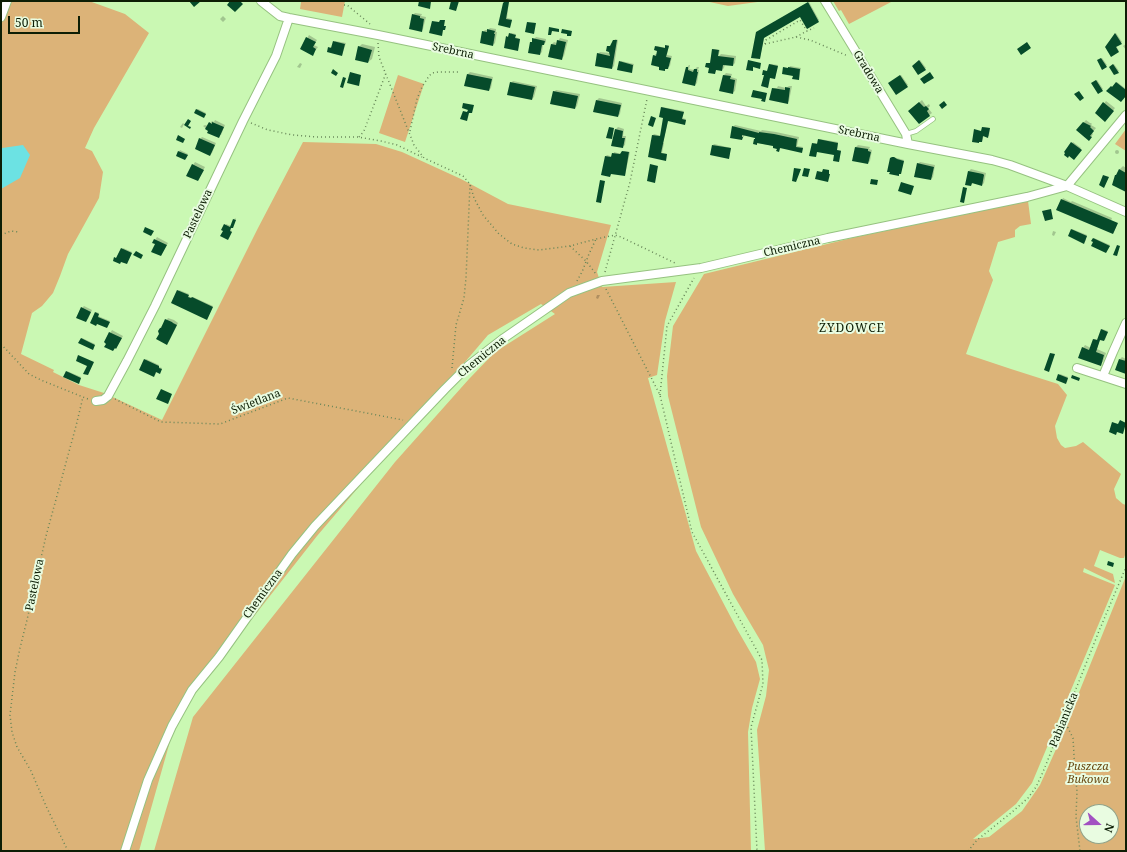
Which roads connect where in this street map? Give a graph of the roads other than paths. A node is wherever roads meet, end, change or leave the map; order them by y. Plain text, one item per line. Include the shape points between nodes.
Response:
1 (7, 1) edge
2 (261, 1) edge
3 (826, 1) edge
4 (1, 17) edge
5 (289, 18) junction
6 (1126, 115) edge
7 (933, 119) dead end
8 (906, 134) junction
9 (908, 144) junction
10 (1067, 186) junction
11 (1126, 212) edge
12 (1126, 323) edge
13 (1077, 368) dead end
14 (1104, 376) junction
15 (1126, 384) edge
16 (96, 401) dead end
17 (125, 851) edge

1 - 4 street
2 - 5 street, Srebrna via 280,16
3 - 8 street, Gradowa
5 - 9 street, Srebrna
5 - 16 street, Pastelowa via 276,56 155,306 108,396
6 - 10 street
7 - 8 lane via 916,131
8 - 9 street, Gradowa
9 - 10 street, Srebrna via 992,160
10 - 11 street, Srebrna
10 - 17 street, Chemiczna via 701,268 602,281 569,293 487,351 463,372 315,526 292,554 219,657 192,690 172,726 148,780
12 - 14 street
13 - 14 street
14 - 15 street

